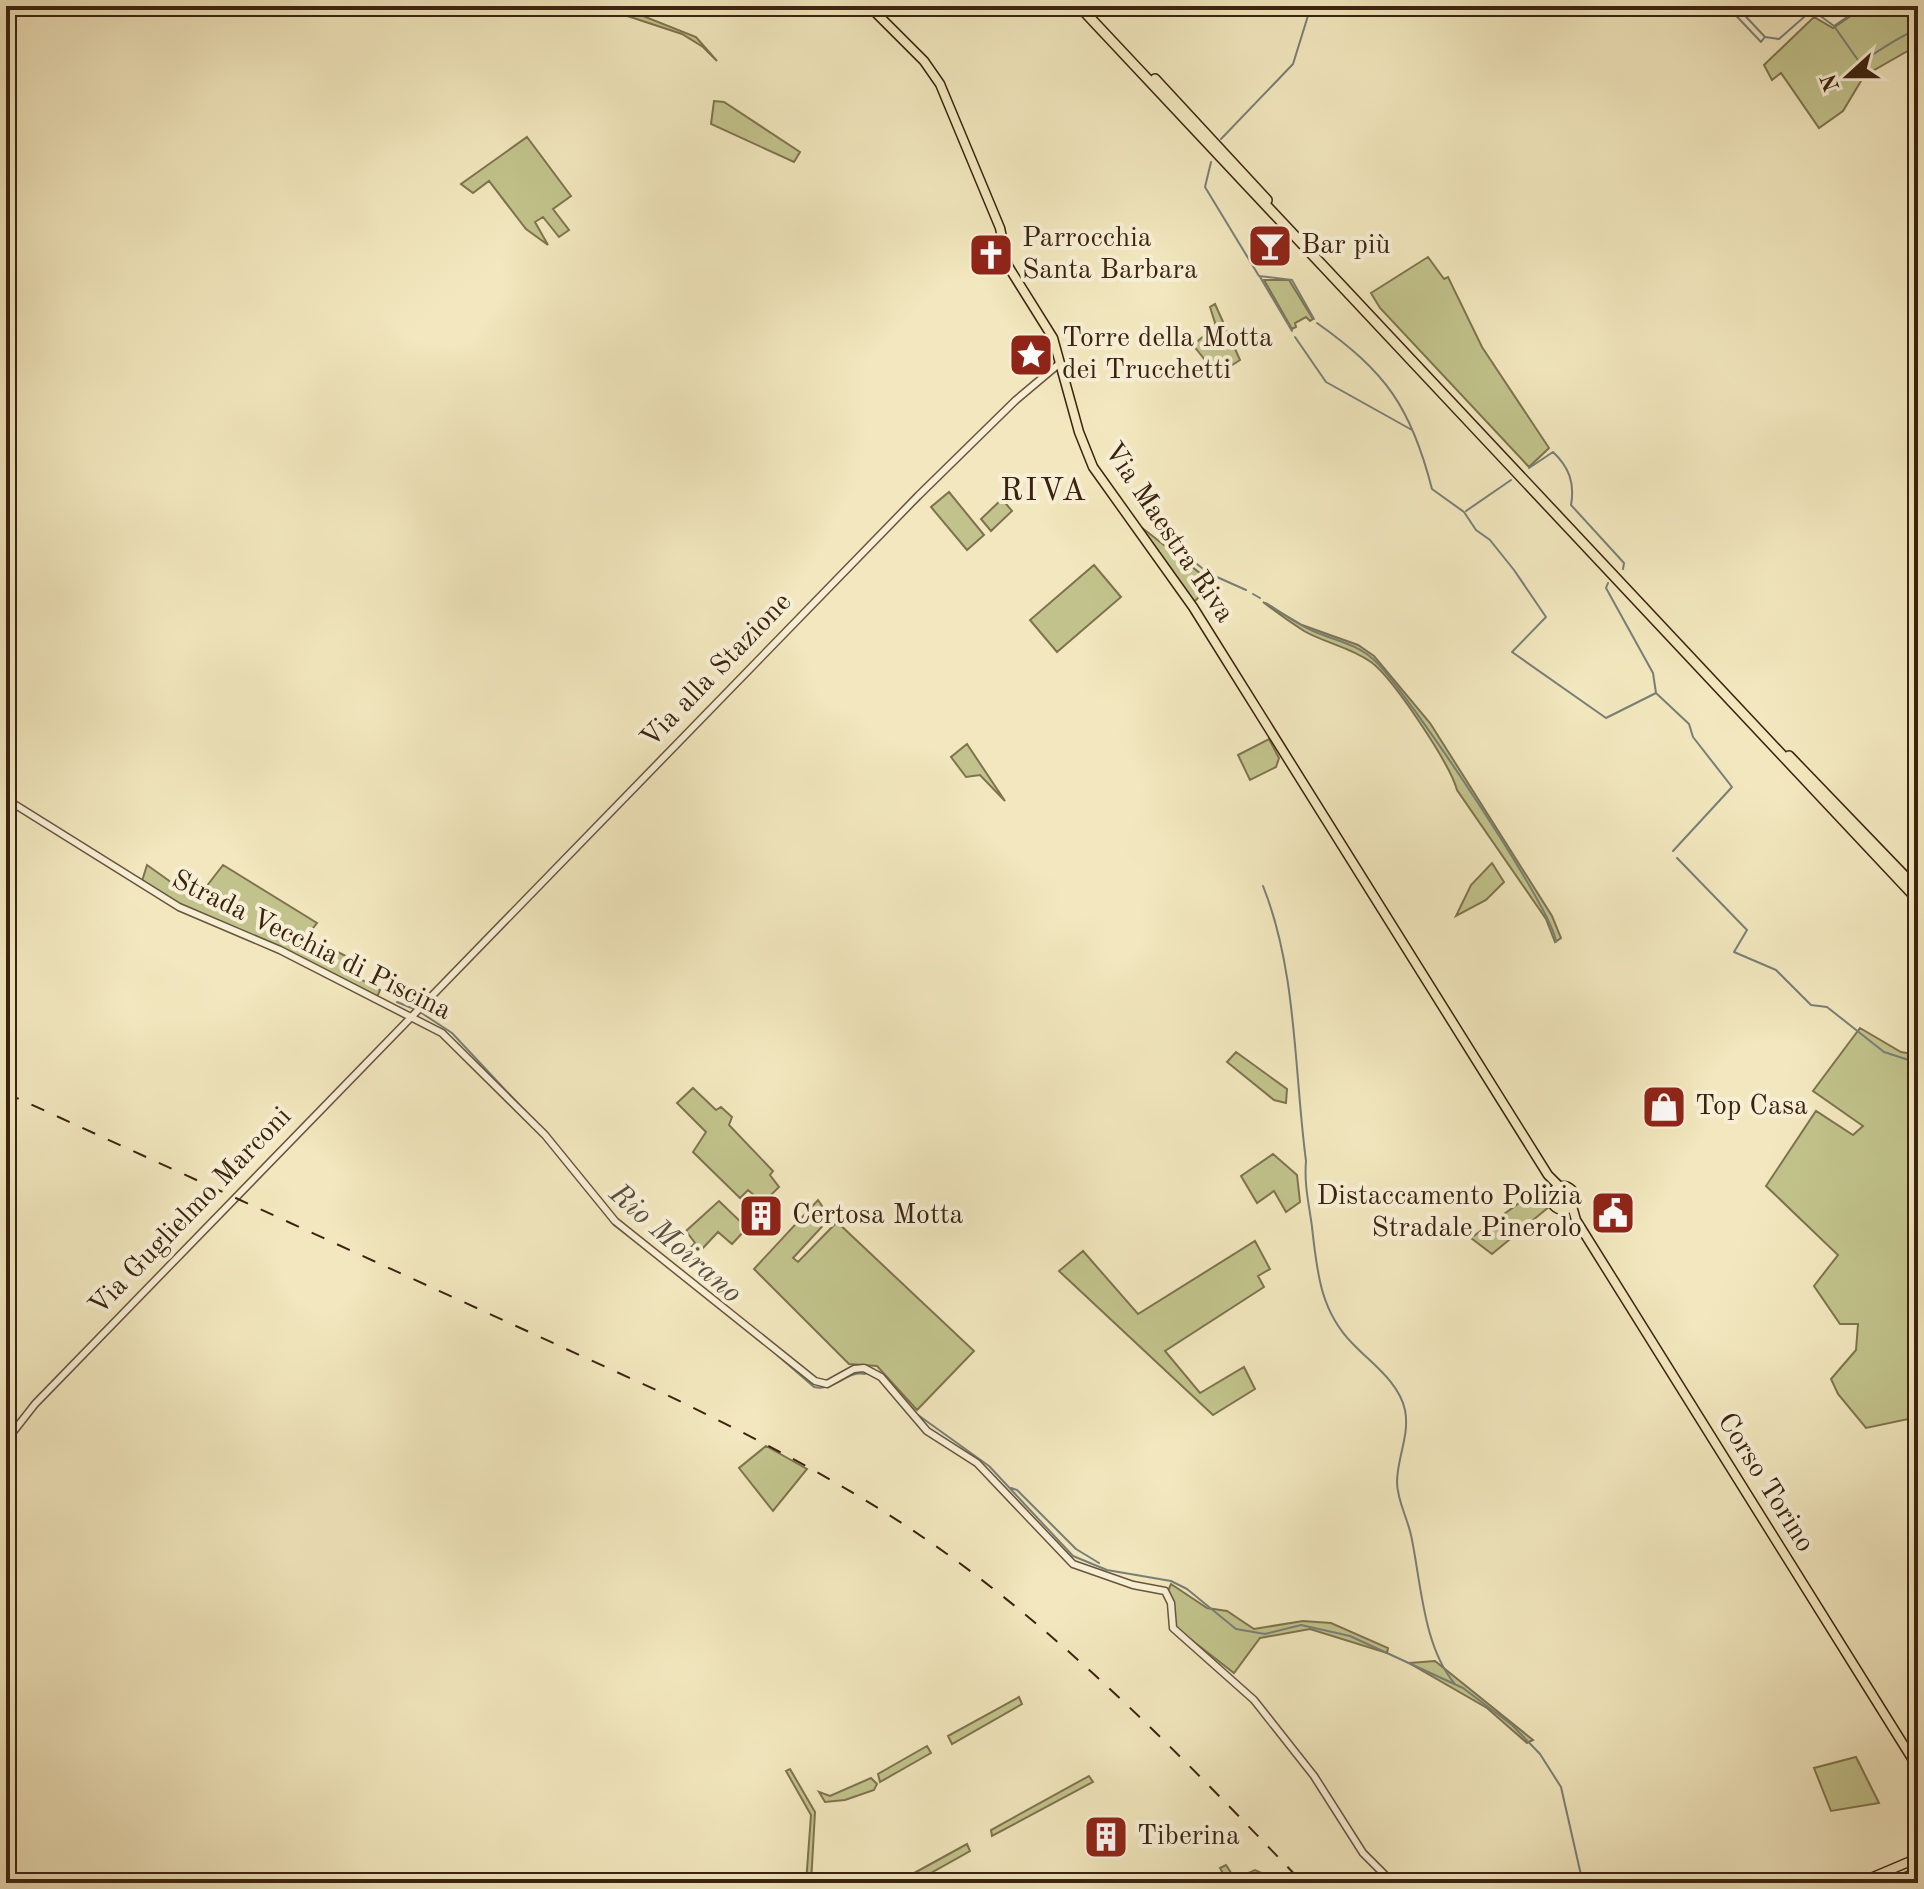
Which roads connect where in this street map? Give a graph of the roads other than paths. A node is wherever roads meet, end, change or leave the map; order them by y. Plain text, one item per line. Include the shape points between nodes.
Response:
1 (869, 6) edge
2 (1079, 6) edge
3 (1087, 6) edge
4 (1336, 276) junction
5 (1060, 363) junction
6 (1783, 753) junction
7 (6, 799) edge
8 (1918, 890) edge
9 (1918, 900) edge
10 (412, 1017) junction
11 (1556, 1188) junction
12 (1568, 1208) junction
13 (6, 1441) edge
14 (1918, 1768) edge
15 (1918, 1858) edge
16 (1918, 1872) edge
17 (1401, 1883) edge
18 (1859, 1883) edge
19 (1891, 1883) edge

1 - 5 main road, Via Maestra Riva via 940,84 1000,228 1008,266 1047,323
2 - 4 highway
3 - 4 highway
4 - 6 highway
5 - 10 street, Via alla Stazione via 959,455
5 - 11 main road, Via Maestra Riva via 1093,467 1193,607
6 - 8 highway
6 - 9 highway
7 - 10 street, Strada Vecchia di Piscina via 179,907 280,950
10 - 13 street, Via Guglielmo Marconi via 35,1404
10 - 17 street, Strada Vecchia di Piscina via 442,1033 468,1057 545,1135 624,1228 815,1381 827,1384 864,1368 881,1377 927,1431 977,1463 1073,1564 1165,1591 1173,1628 1254,1700 1314,1776 1363,1853
11 - 12 main road via 1553,1205
11 - 12 main road via 1574,1192
12 - 14 main road, Corso Torino
15 - 18 main road
16 - 19 main road

